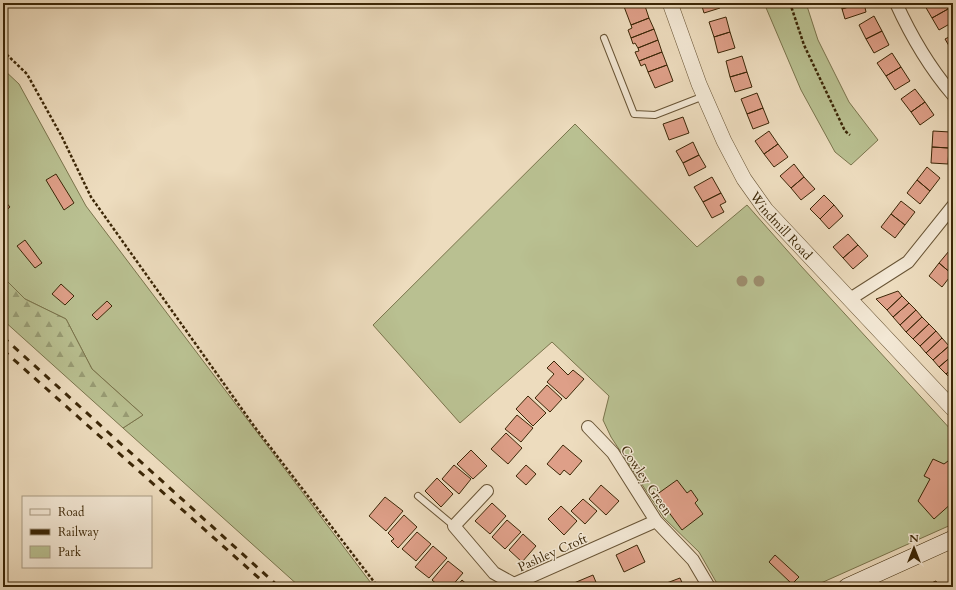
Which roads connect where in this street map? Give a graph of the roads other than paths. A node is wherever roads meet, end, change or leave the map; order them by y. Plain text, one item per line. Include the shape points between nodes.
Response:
1 (670, 3) edge
2 (896, 3) edge
3 (604, 38) dead end
4 (953, 95) edge
5 (704, 96) junction
6 (953, 206) edge
7 (850, 299) junction
8 (950, 401) edge
9 (588, 427) dead end
10 (487, 491) dead end
11 (418, 496) dead end
12 (656, 521) junction
13 (454, 526) junction
14 (953, 539) edge
15 (514, 586) edge
16 (854, 586) edge
17 (710, 587) edge

1 - 5 street, Windmill Road
2 - 4 street via 910,34
3 - 5 lane via 634,114 654,115
5 - 7 street, Windmill Road via 744,179 766,210
6 - 7 street via 908,262
7 - 8 street, Windmill Road
9 - 12 street, Cowley Green via 613,453
10 - 13 street
11 - 13 lane
12 - 15 street, Pashley Croft
12 - 17 street, Cowley Green via 693,560
13 - 15 street, Pashley Croft via 494,573
14 - 16 main road

